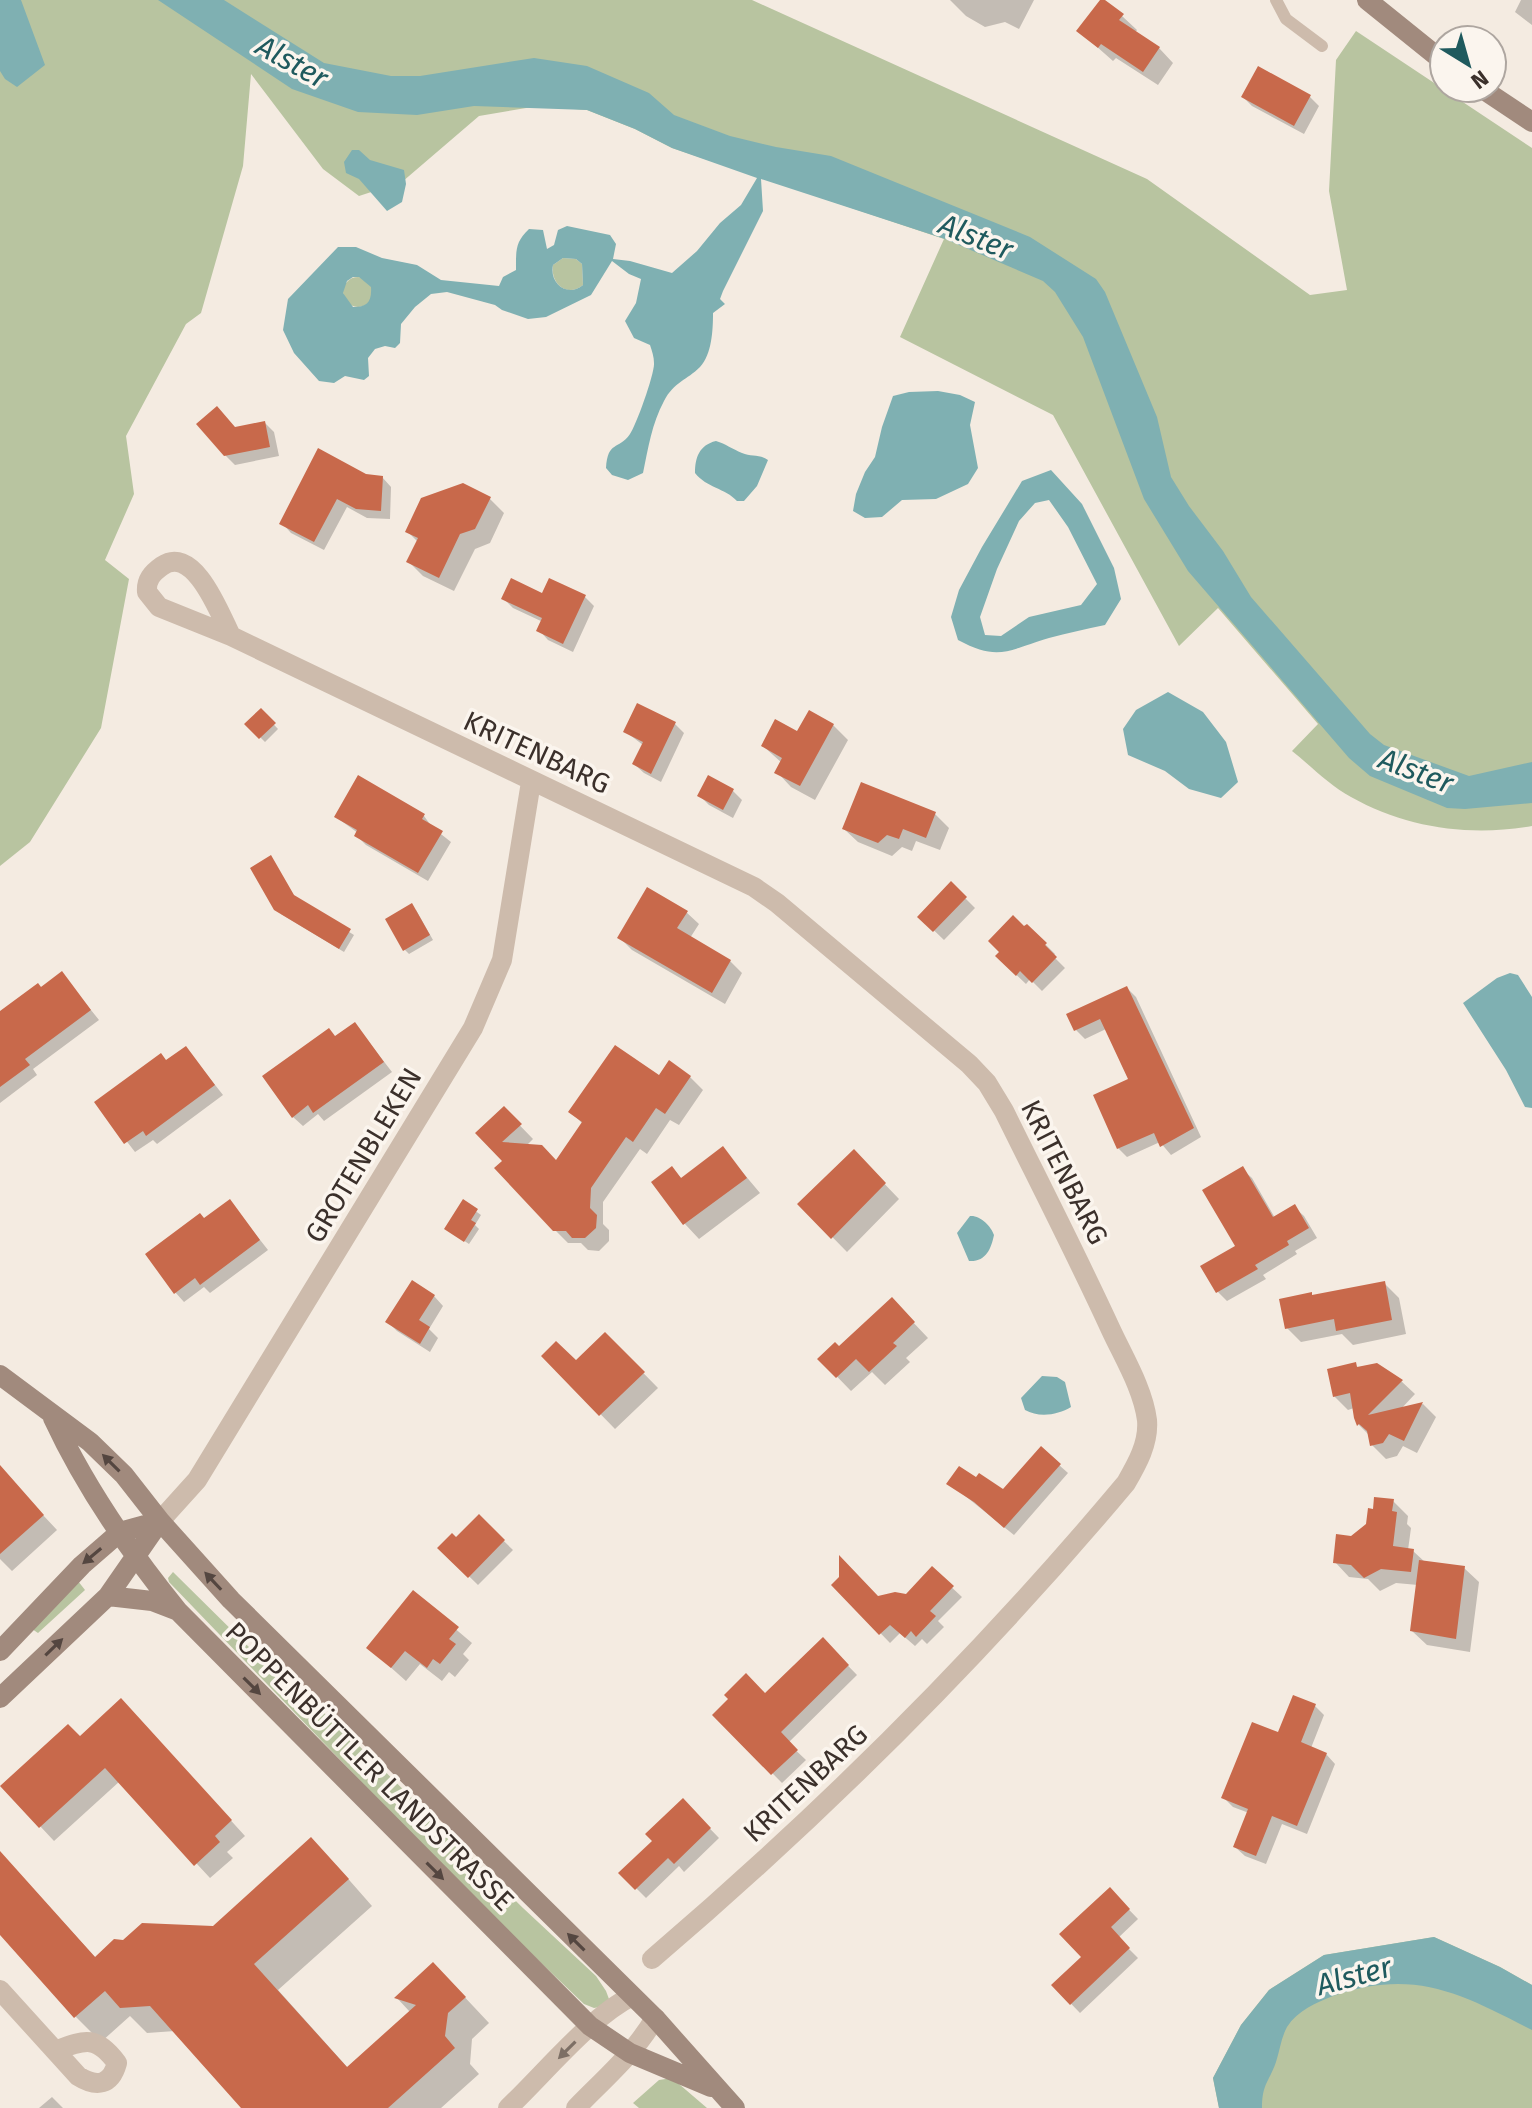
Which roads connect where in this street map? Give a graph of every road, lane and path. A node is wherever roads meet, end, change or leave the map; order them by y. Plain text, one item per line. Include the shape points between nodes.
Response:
1 (1276, 0) edge
2 (1367, 0) edge
3 (1322, 46) dead end
4 (1428, 49) edge
5 (1505, 104) edge
6 (1532, 122) edge
7 (231, 636) dead end
8 (531, 782) junction
9 (0, 1375) edge
10 (52, 1415) junction
11 (160, 1521) junction
12 (120, 1532) junction
13 (136, 1556) junction
14 (108, 1596) junction
15 (178, 1611) junction
16 (0, 1651) edge
17 (0, 1698) edge
18 (652, 1959) dead end
19 (0, 1990) edge
20 (632, 1996) junction
21 (655, 2018) junction
22 (590, 2026) junction
23 (57, 2050) dead end
24 (630, 2053) junction
25 (715, 2088) junction
26 (508, 2108) edge
27 (576, 2108) edge
28 (735, 2108) edge

1 - 3 lane via 1286,19
2 - 4 main road
5 - 6 main road
7 - 8 street, KRITENBARG
8 - 11 street, GROTENBLEKEN via 502,960 473,1028 197,1480
8 - 18 street, KRITENBARG via 754,887 987,1083 1099,1303 1136,1384 1147,1422 1138,1462 1126,1483 1020,1608 884,1748
9 - 10 main road, POPPENBÜTTLER LANDSTRASSE
11 -> 10 main road, POPPENBÜTTLER LANDSTRASSE via 124,1475
10 - 12 main road, POPPENBÜTTLER LANDSTRASSE via 71,1457
11 - 12 main road
11 - 13 main road, GROTENBLEKEN
20 -> 11 main road, POPPENBÜTTLER LANDSTRASSE via 231,1600
12 - 13 main road, POPPENBÜTTLER LANDSTRASSE
12 -> 16 main road
13 - 14 main road, GROTENBLEKEN
13 - 15 main road, POPPENBÜTTLER LANDSTRASSE
14 - 15 main road via 152,1601
17 -> 14 main road, GROTENBLEKEN
15 -> 22 main road, POPPENBÜTTLER LANDSTRASSE
19 - 23 street
20 - 21 main road, POPPENBÜTTLER LANDSTRASSE
20 - 22 street
21 - 24 street
21 - 25 main road, POPPENBÜTTLER LANDSTRASSE
22 - 24 main road, POPPENBÜTTLER LANDSTRASSE
22 -> 26 street
24 - 25 main road, POPPENBÜTTLER LANDSTRASSE
24 - 27 street
25 - 28 main road, POPPENBÜTTLER LANDSTRASSE

